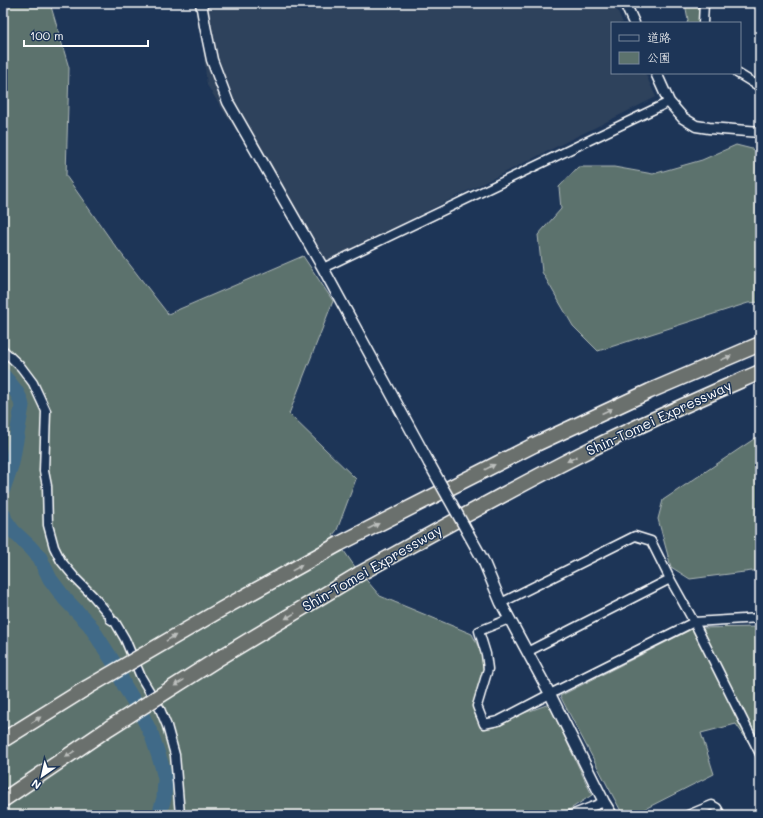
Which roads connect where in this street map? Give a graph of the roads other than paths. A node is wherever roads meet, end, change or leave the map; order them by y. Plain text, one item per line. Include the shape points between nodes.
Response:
1 (201, 3) edge
2 (625, 3) edge
3 (704, 3) edge
4 (634, 22) edge
5 (703, 22) edge
6 (656, 74) edge
7 (739, 74) edge
8 (760, 87) edge
9 (669, 102) junction
10 (760, 132) edge
11 (323, 268) junction
12 (760, 344) edge
13 (3, 350) edge
14 (760, 372) edge
15 (670, 579) junction
16 (501, 603) junction
17 (760, 618) edge
18 (509, 619) junction
19 (694, 622) junction
20 (527, 652) junction
21 (550, 694) junction
22 (3, 740) edge
23 (760, 754) edge
24 (3, 800) edge
25 (604, 802) junction
26 (180, 815) edge
27 (571, 815) edge
28 (612, 815) edge
29 (688, 815) edge
30 (720, 815) edge

1 - 11 street via 212,60 228,102
2 - 4 street
3 - 5 street
6 - 9 street
7 - 8 street
9 - 10 street via 683,118 696,126
9 - 11 street
11 - 16 street, bridge via 483,560
22 -> 12 highway, Shin-Tomei Expressway, bridge via 88,687 339,544 534,445 650,390
13 - 26 street via 33,383 46,411 44,471 48,525 54,547 61,561 114,622 160,709 176,755
14 -> 24 highway, Shin-Tomei Expressway, bridge via 589,450 477,508 359,574 203,668
15 - 16 street via 651,541 635,536
15 - 19 street
15 - 20 street
16 - 18 street
17 - 19 street
18 - 20 street
18 - 21 street via 478,631 488,669 477,706 484,724 498,721
19 - 21 street
19 - 23 street
20 - 21 street
21 - 25 street
25 - 27 street
25 - 28 street
29 - 30 street via 712,805 717,808

